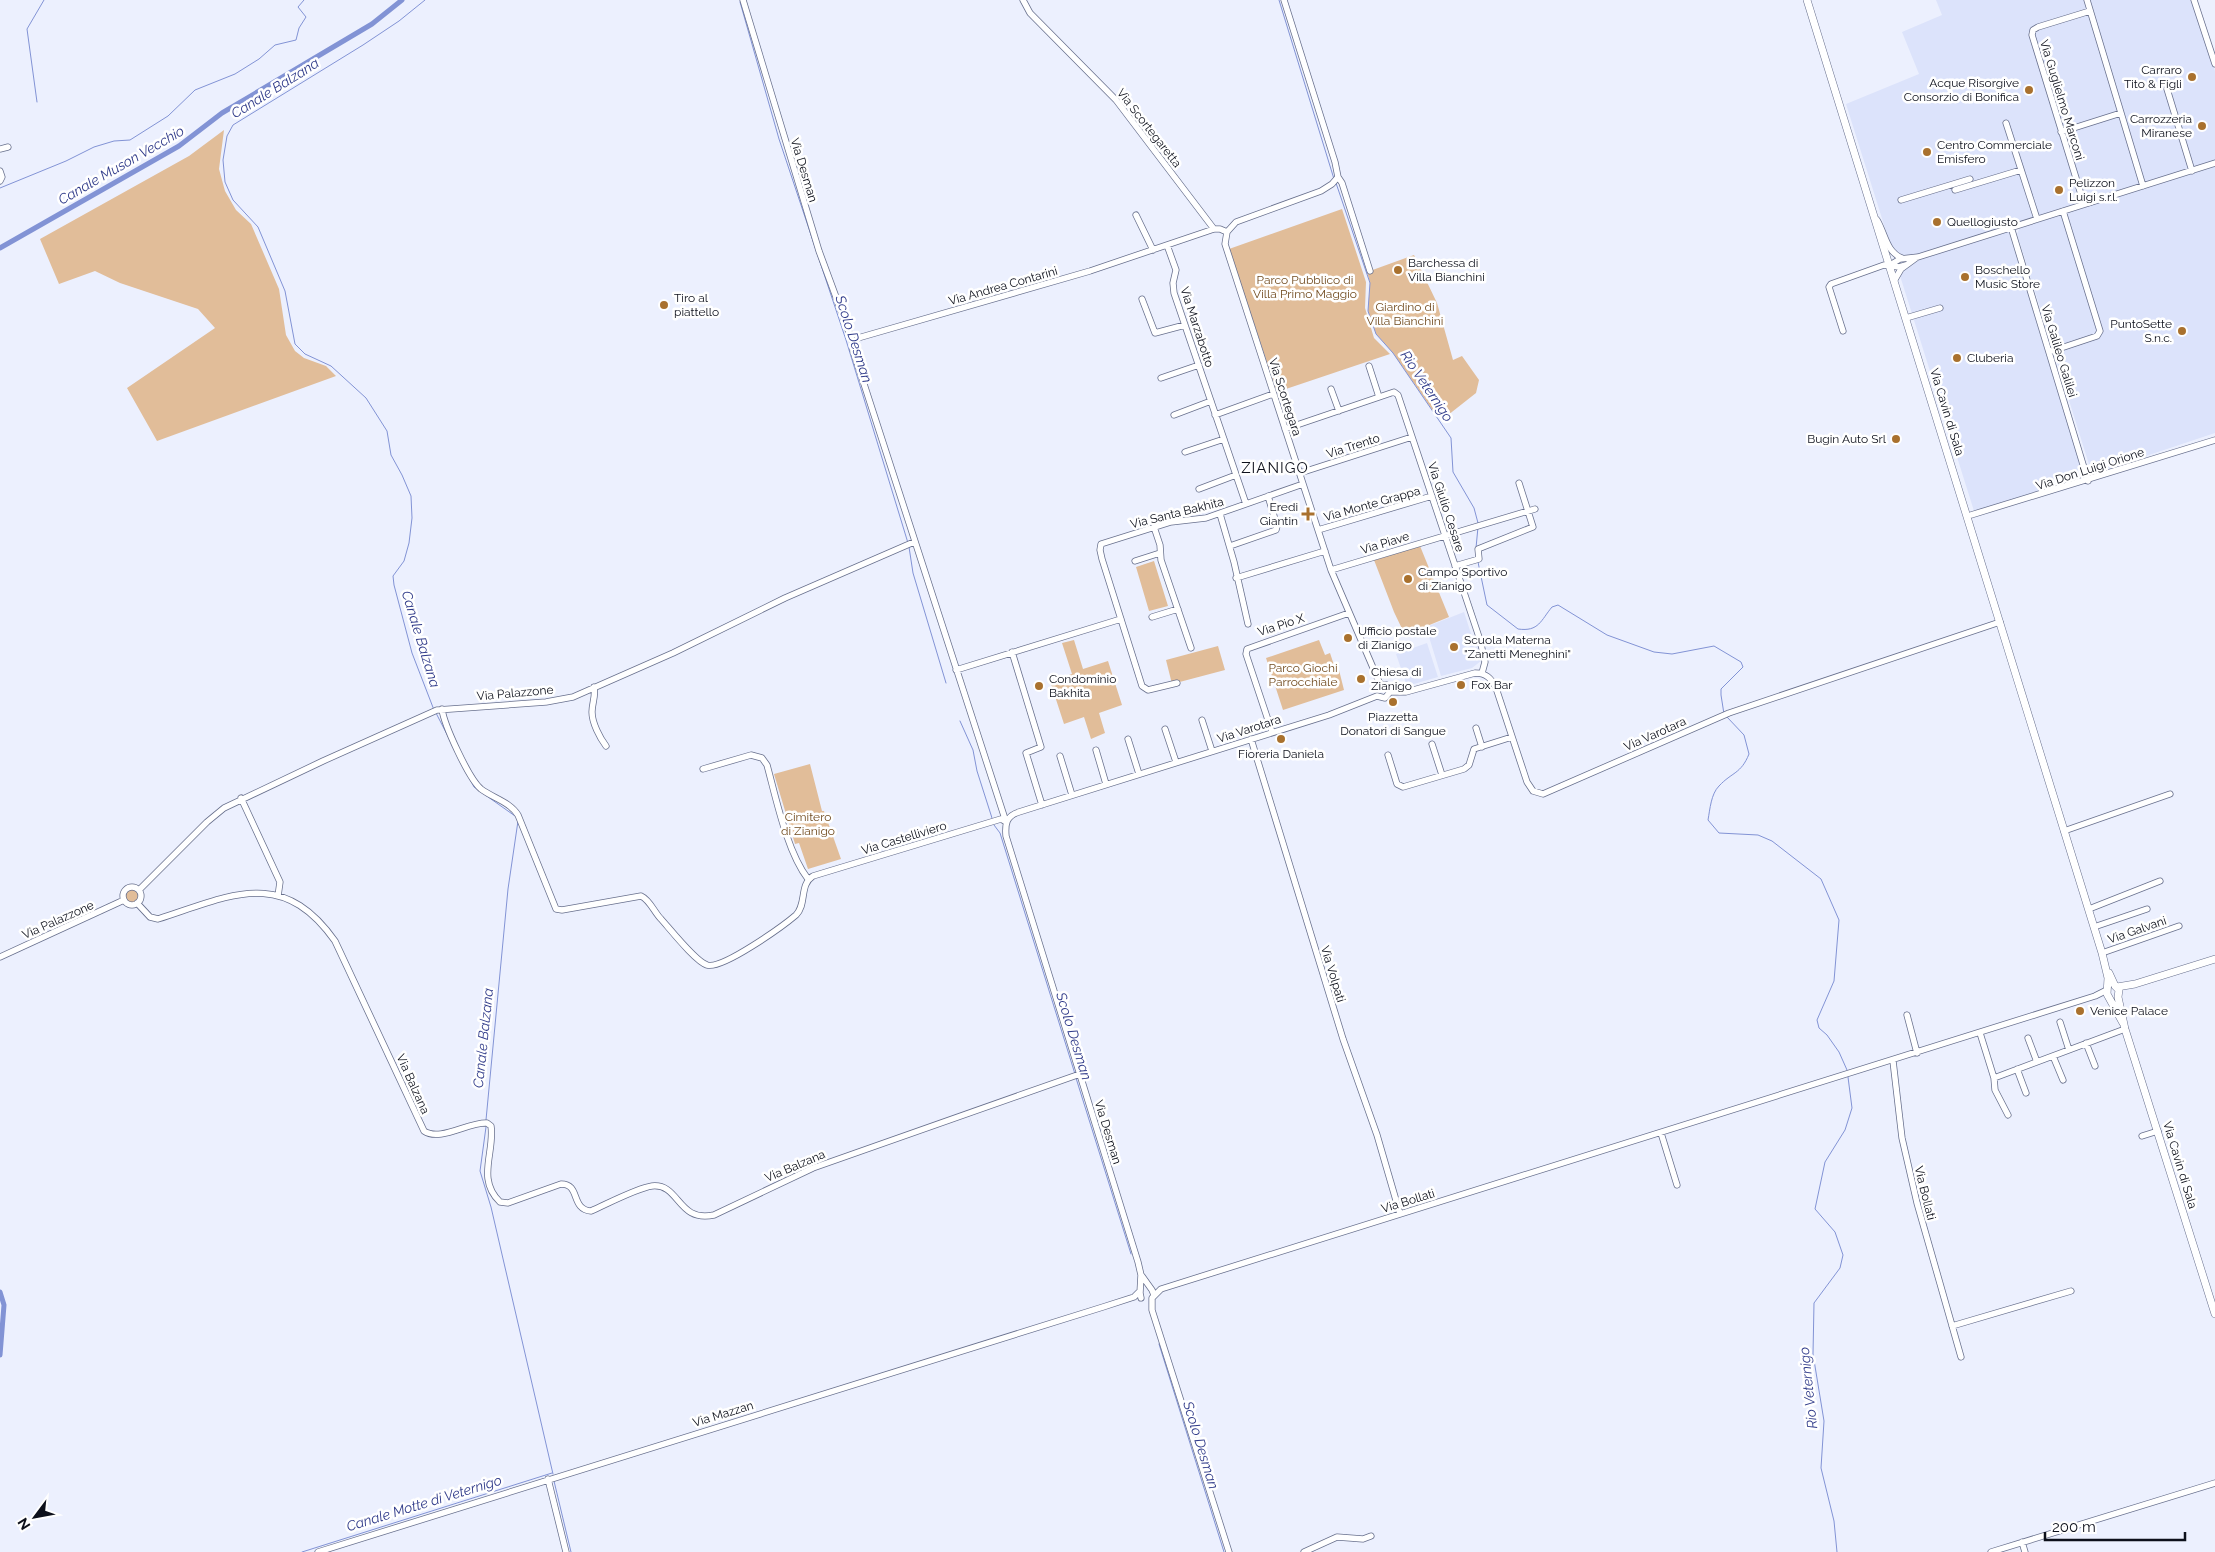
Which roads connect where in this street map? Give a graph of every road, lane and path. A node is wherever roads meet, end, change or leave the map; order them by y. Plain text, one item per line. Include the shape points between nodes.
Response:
1 (743, 0) edge
2 (1022, 0) edge
3 (1284, 0) edge
4 (1807, 0) edge
5 (2087, 0) edge
6 (2194, 0) edge
7 (2090, 11) junction
8 (2215, 64) edge
9 (2167, 89) dead end
10 (2121, 113) junction
11 (2006, 122) dead end
12 (2061, 132) junction
13 (8, 146) dead end
14 (0, 149) edge
15 (2215, 163) edge
16 (2021, 170) junction
17 (0, 171) edge
18 (2192, 171) junction
19 (1970, 179) dead end
20 (0, 180) edge
21 (1335, 180) junction
22 (2143, 186) junction
23 (1955, 190) dead end
24 (1901, 200) dead end
25 (2084, 204) junction
26 (2063, 211) junction
27 (1136, 216) dead end
28 (1875, 218) junction
29 (2037, 219) junction
30 (2011, 227) junction
31 (1214, 229) junction
32 (1227, 232) junction
33 (1167, 245) junction
34 (1152, 250) junction
35 (1918, 257) junction
36 (1902, 258) junction
37 (1906, 264) junction
38 (1890, 265) junction
39 (1370, 271) dead end
40 (1894, 280) junction
41 (1142, 299) dead end
42 (1940, 308) dead end
43 (1906, 318) junction
44 (1185, 325) junction
45 (1843, 331) dead end
46 (856, 340) junction
47 (2049, 352) junction
48 (1198, 365) junction
49 (1369, 366) dead end
50 (1162, 378) dead end
51 (1331, 389) dead end
52 (1273, 394) junction
53 (1379, 397) junction
54 (1211, 401) junction
55 (1339, 411) junction
56 (1215, 414) junction
57 (1174, 416) dead end
58 (1285, 429) junction
59 (1412, 437) junction
60 (1224, 439) junction
61 (2215, 440) edge
62 (1186, 452) dead end
63 (1300, 473) junction
64 (1236, 475) junction
65 (2088, 480) junction
66 (1518, 483) dead end
67 (1303, 484) junction
68 (1199, 489) dead end
69 (1268, 496) junction
70 (1432, 496) junction
71 (1246, 504) junction
72 (1535, 509) dead end
73 (1528, 512) junction
74 (1220, 514) junction
75 (1972, 515) dead end
76 (1154, 527) junction
77 (1318, 530) junction
78 (1445, 536) junction
79 (913, 543) junction
80 (1230, 546) junction
81 (1325, 551) junction
82 (1160, 553) junction
83 (1135, 561) dead end
84 (1455, 566) junction
85 (1331, 570) junction
86 (1236, 578) junction
87 (1178, 609) junction
88 (1349, 613) junction
89 (1152, 617) dead end
90 (1121, 619) junction
91 (2000, 622) junction
92 (1248, 624) dead end
93 (1191, 648) dead end
94 (1012, 652) junction
95 (956, 670) junction
96 (1482, 674) junction
97 (1177, 683) dead end
98 (1380, 684) junction
99 (594, 687) junction
100 (1390, 692) junction
101 (1377, 696) junction
102 (437, 711) junction
103 (1202, 720) dead end
104 (1476, 728) dead end
105 (1165, 729) dead end
106 (1272, 732) junction
107 (1512, 737) junction
108 (1128, 739) dead end
109 (1251, 739) junction
110 (1432, 744) dead end
111 (606, 746) dead end
112 (1482, 747) junction
113 (1096, 750) dead end
114 (1212, 751) junction
115 (1388, 755) dead end
116 (1060, 756) dead end
117 (1176, 762) junction
118 (703, 769) dead end
119 (1139, 774) junction
120 (1442, 775) junction
121 (1106, 784) junction
122 (2170, 794) dead end
123 (1072, 795) junction
124 (241, 798) junction
125 (1042, 805) junction
126 (1006, 822) junction
127 (2064, 831) junction
128 (808, 879) junction
129 (2160, 881) dead end
130 (139, 890) junction
131 (278, 896) junction
132 (124, 900) junction
133 (137, 903) junction
134 (2088, 909) junction
135 (2147, 909) dead end
136 (2179, 926) dead end
137 (2094, 928) junction
138 (2102, 953) junction
139 (0, 957) edge
140 (2215, 959) edge
141 (2113, 993) junction
142 (1907, 1015) dead end
143 (2060, 1022) dead end
144 (2124, 1026) junction
145 (1980, 1033) junction
146 (2028, 1038) dead end
147 (2086, 1043) junction
148 (2069, 1050) junction
149 (1916, 1053) junction
150 (2053, 1056) junction
151 (1893, 1061) junction
152 (2037, 1062) junction
153 (2095, 1066) dead end
154 (2017, 1069) junction
155 (1077, 1074) junction
156 (1994, 1078) junction
157 (2063, 1080) dead end
158 (2026, 1093) dead end
159 (2008, 1115) dead end
160 (2158, 1131) junction
161 (1661, 1133) junction
162 (2142, 1136) dead end
163 (1677, 1185) dead end
164 (1398, 1215) junction
165 (1141, 1274) junction
166 (1149, 1286) junction
167 (1161, 1289) junction
168 (1140, 1290) junction
169 (2071, 1291) dead end
170 (1153, 1296) junction
171 (1134, 1297) junction
172 (1143, 1299) junction
173 (1152, 1310) junction
174 (2215, 1314) edge
175 (1952, 1326) junction
176 (1961, 1357) dead end
177 (548, 1480) junction
178 (2215, 1483) edge
179 (1371, 1536) dead end
180 (2022, 1542) junction
181 (318, 1552) edge
182 (566, 1552) edge
183 (1229, 1552) edge
184 (1304, 1552) edge
185 (1990, 1552) edge
186 (2025, 1552) edge

1 - 46 street, Via Desman via 819,251
2 - 31 street, Via Scortegaretta via 1030,13 1116,100
3 - 21 street via 1336,162
4 - 28 main road, Via Cavin di Sala
5 - 7 street
6 - 8 street
7 - 10 street
7 - 12 street, Via Guglielmo Marconi via 2038,27 2032,32
9 - 18 street
10 - 12 street
10 - 22 street
11 - 16 street
12 - 25 street, Via Guglielmo Marconi
13 - 14 street
15 - 18 street
16 - 23 street
16 - 29 street
17 - 20 street
18 - 22 street
19 - 24 street
21 - 32 street via 1321,191 1236,222
21 - 39 street via 1342,183
22 - 25 street
25 - 26 street
26 - 29 street
26 - 47 street via 2100,331 2097,336
27 - 34 street
28 - 36 street via 1890,250
28 - 38 main road, Via Cavin di Sala
29 - 30 street
30 - 35 street
30 - 47 street, Via Galileo Galilei
31 - 32 street
31 - 33 street, Via Andrea Contarini
32 - 52 street, Via Scortegara via 1226,250
33 - 34 street, Via Andrea Contarini
33 - 44 street, Via Marzabotto via 1176,270 1173,290
34 - 46 street, Via Andrea Contarini
35 - 36 street
35 - 37 street
36 - 38 street
37 - 38 street via 1899,267
37 - 40 street
38 - 40 main road, Via Cavin di Sala
38 - 45 street via 1835,282 1829,287
40 - 43 main road, Via Cavin di Sala
41 - 44 street via 1155,333
42 - 43 street
43 - 91 main road, Via Cavin di Sala
44 - 48 street, Via Marzabotto
46 - 79 street, Via Desman via 853,350
47 - 65 street, Via Galileo Galilei
48 - 50 street
48 - 54 street, Via Marzabotto
49 - 53 street
51 - 55 street
52 - 56 street
52 - 58 street, Via Scortegara
53 - 55 street
53 - 59 street, Via Giulio Cesare via 1394,392 1398,395
54 - 56 street, Via Marzabotto
54 - 57 street
55 - 58 street
56 - 60 street, Via Marzabotto
58 - 63 street, Via Scortegara
59 - 63 street, Via Trento
59 - 70 street, Via Giulio Cesare
60 - 62 street
60 - 64 street, Via Marzabotto
61 - 65 street, Via Don Luigi Orione
63 - 67 street, Via Scortegara
64 - 68 street
64 - 71 street, Via Marzabotto
65 - 75 street, Via Don Luigi Orione
66 - 73 street
67 - 69 street, Via Santa Bakhita
67 - 77 street, Via Scortegara
69 - 71 street, Via Santa Bakhita
69 - 80 street via 1276,530
70 - 77 street, Via Monte Grappa
70 - 78 street, Via Giulio Cesare
71 - 74 street, Via Santa Bakhita
72 - 73 street, Via Piave
73 - 78 street, Via Piave
73 - 84 street via 1533,527 1478,549 1477,560
74 - 76 street, Via Santa Bakhita
74 - 80 street
76 - 82 street
76 - 90 street, Via Santa Bakhita via 1101,544 1100,550
77 - 81 street, Via Scortegara
78 - 84 street, Via Giulio Cesare
78 - 85 street, Via Piave
79 - 95 street, Via Desman
79 - 99 street, Via Palazzone via 785,598 673,653
80 - 86 street
81 - 85 street, Via Scortegara
81 - 86 street
82 - 83 street
82 - 87 street
84 - 96 street, Via Giulio Cesare via 1484,656
85 - 88 street, Via Scortegara
86 - 92 street
87 - 89 street
87 - 93 street
88 - 98 street, Via Scortegara
88 - 106 street, Via Pio X via 1246,650
90 - 94 street
90 - 97 street, Via Santa Bakhita via 1144,689
91 - 107 street, Via Varotara via 1726,714 1542,794 1530,787
91 - 127 main road, Via Cavin di Sala
94 - 95 street
94 - 125 street via 1041,747 1026,752
95 - 126 street, Via Desman
96 - 100 street via 1468,674 1406,692
96 - 107 street, Via Varotara via 1496,688
98 - 100 street via 1388,685
98 - 101 street via 1376,689
99 - 102 street, Via Palazzone via 546,702
99 - 111 street via 592,713
100 - 101 street via 1385,698
101 - 106 street, Via Varotara
102 - 124 street, Via Palazzone
102 - 128 street via 472,779 484,791 514,809 558,910 641,896 698,960 714,966 735,957 796,915 802,908
103 - 114 street, Via Varotara
104 - 112 street
105 - 117 street
106 - 109 street, Via Varotara
107 - 112 street
108 - 119 street
109 - 114 street, Via Varotara
109 - 164 street, Via Volpati via 1334,1011 1377,1135
110 - 120 street
112 - 120 street via 1472,751 1468,767
113 - 121 street
114 - 117 street, Via Varotara
115 - 120 street via 1397,784 1403,787
116 - 123 street
117 - 119 street, Via Varotara
118 - 128 street via 751,755 762,758 767,764 783,823
119 - 121 street, Via Varotara
121 - 123 street, Via Varotara
122 - 127 street
123 - 125 street, Via Varotara
124 - 130 street, Via Palazzone via 215,815
124 - 131 street via 280,882
125 - 126 street, Via Varotara via 1014,814
126 - 128 street, Via Castelliviero via 1001,819
126 - 155 street, Via Desman via 1006,836
127 - 134 main road, Via Cavin di Sala
129 - 134 street
130 - 132 street, Via Palazzone via 127,888 123,892
130 - 133 street
131 - 133 street, Via Balzana via 243,892 158,919 150,917
131 - 155 street, Via Balzana via 307,910 335,941 424,1131 435,1135 485,1123 492,1129 488,1174 491,1190 500,1202 508,1203 567,1184 579,1206 591,1211 653,1186 666,1190 692,1214 702,1217 873,1145
132 - 133 street via 130,904
132 - 139 street, Via Palazzone
134 - 137 main road, Via Cavin di Sala
135 - 137 street
136 - 138 street, Via Galvani
137 - 138 main road, Via Cavin di Sala
138 - 141 main road, Via Cavin di Sala
140 - 141 main road
141 - 144 main road, Via Cavin di Sala
141 - 145 street, Via Bollati
142 - 149 street
143 - 148 street
144 - 147 street
144 - 160 main road, Via Cavin di Sala
145 - 149 street, Via Bollati
145 - 156 street
146 - 152 street
147 - 148 street
147 - 153 street
148 - 150 street
149 - 151 street, Via Bollati
150 - 152 street
150 - 157 street
151 - 161 street, Via Bollati
151 - 175 street, Via Bollati via 1904,1147
152 - 154 street
154 - 156 street
154 - 158 street
155 - 165 street, Via Desman
156 - 159 street via 1995,1090
160 - 162 street
160 - 174 main road, Via Cavin di Sala
161 - 163 street
161 - 164 street, Via Bollati
164 - 167 street, Via Bollati
165 - 166 street, Via Desman
165 - 168 street, Via Desman
166 - 167 street, Via Bollati
166 - 168 street
166 - 170 street, Via Desman
167 - 170 street, Via Bollati
168 - 171 street, Via Mazzan
168 - 172 street, Via Desman
169 - 175 street
170 - 172 street
170 - 173 street, Via Desman
171 - 172 street, Via Mazzan
171 - 177 street, Via Mazzan
172 - 173 street, Via Desman
173 - 183 street, Via Desman
175 - 176 street, Via Bollati
177 - 181 street, Via Mazzan
177 - 182 street
178 - 180 street
179 - 184 street via 1358,1539 1337,1537
180 - 185 street
180 - 186 street

